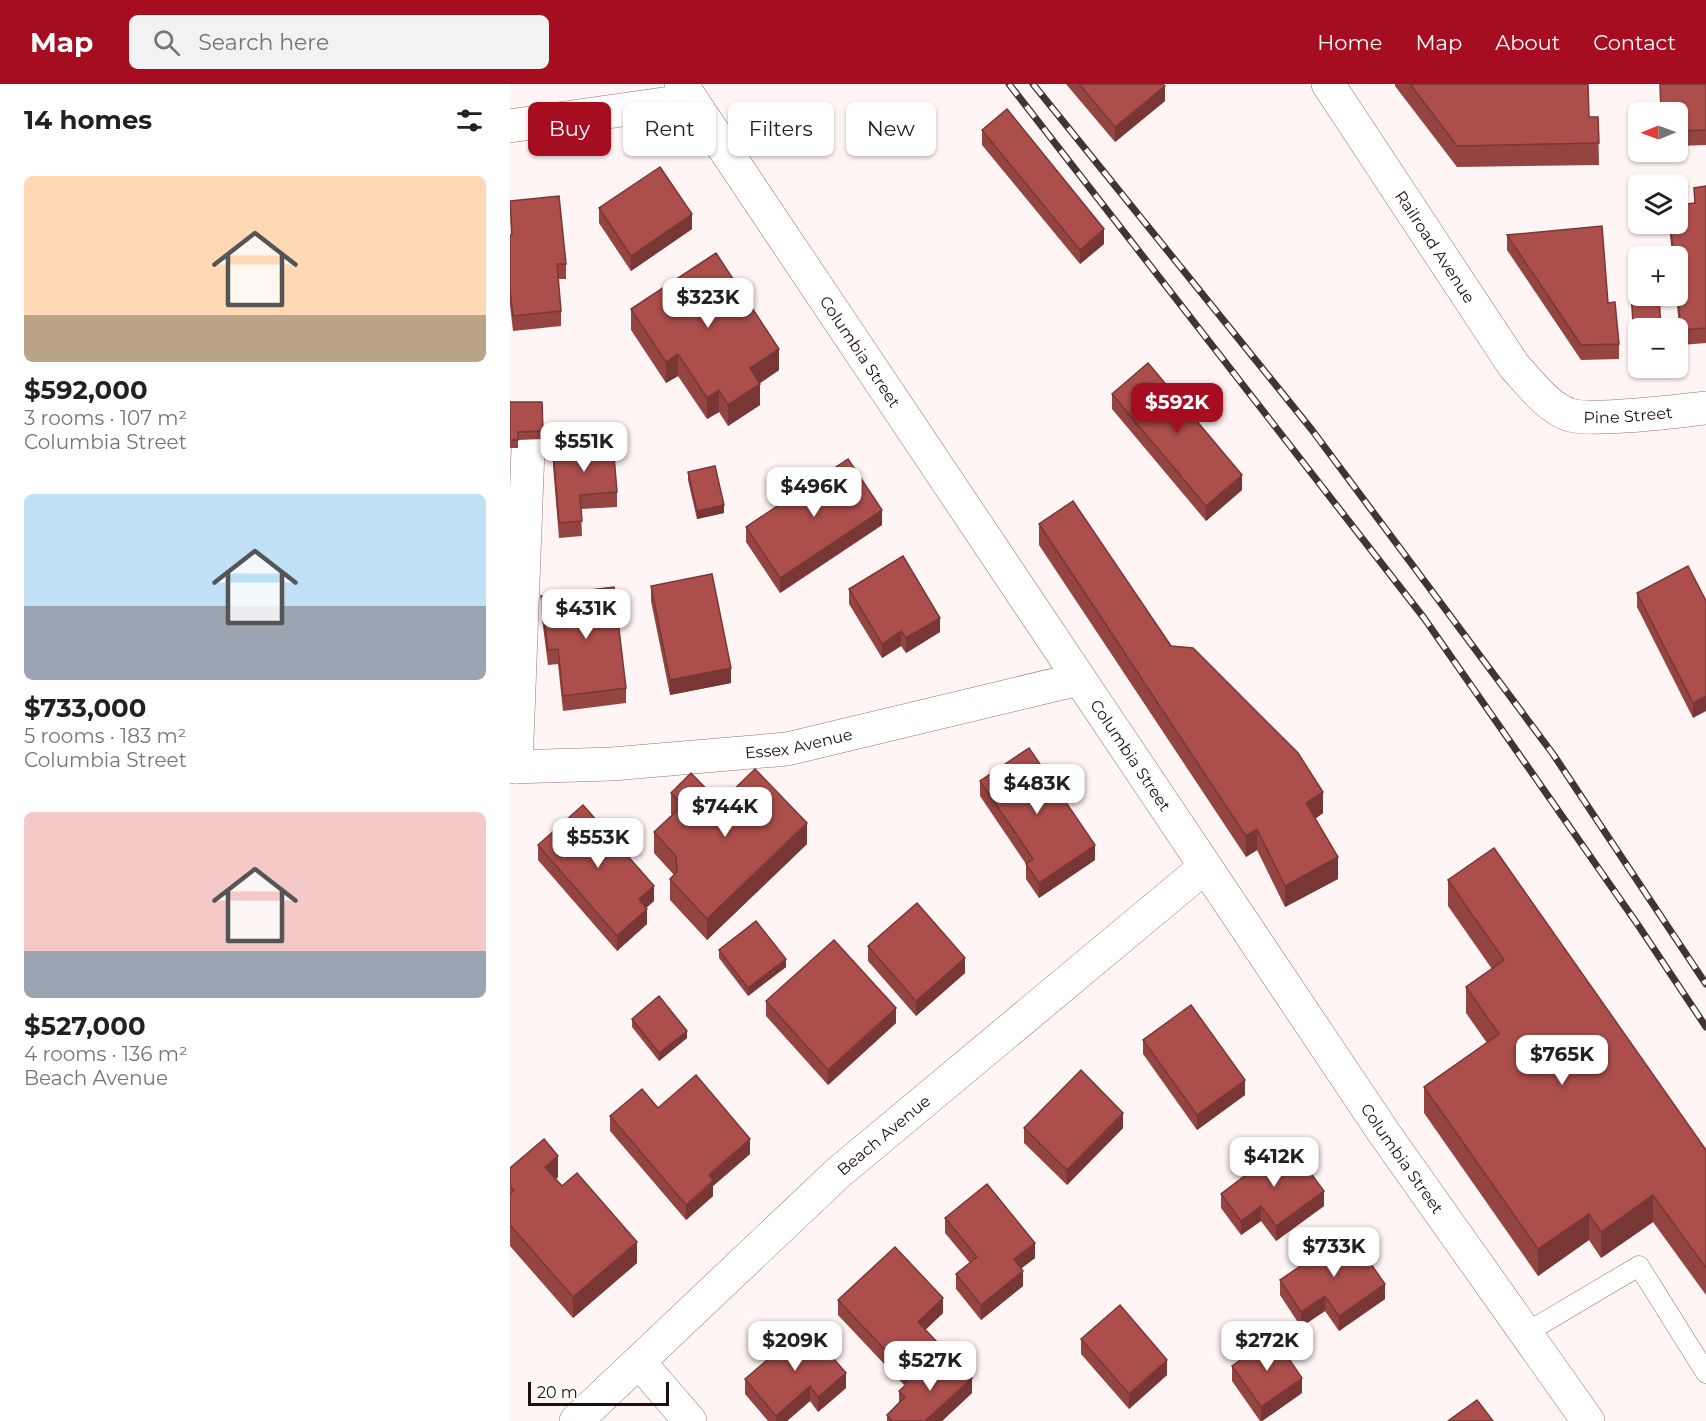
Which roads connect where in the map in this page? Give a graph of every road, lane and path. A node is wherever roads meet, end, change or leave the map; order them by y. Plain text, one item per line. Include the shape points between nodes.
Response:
1 (1328, 84) edge
2 (687, 92) edge
3 (510, 126) edge
4 (1551, 405) joint
5 (1706, 408) edge
6 (528, 449) dead end
7 (1079, 679) junction
8 (513, 767) edge
9 (1205, 867) junction
10 (1526, 1333) junction
11 (639, 1362) junction
12 (1706, 1373) edge
13 (576, 1421) edge
14 (690, 1421) edge
15 (1588, 1421) edge

1 - 4 street, Railroad Avenue via 1514,366
2 - 3 street
2 - 7 street, Columbia Street
4 - 5 street, Pine Street via 1571,415 1607,416
6 - 8 street
7 - 8 street, Essex Avenue via 787,749 612,764
7 - 9 street, Columbia Street
9 - 10 street, Columbia Street via 1384,1133
9 - 11 street, Beach Avenue via 838,1173
10 - 12 lane via 1639,1266
10 - 15 street, Columbia Street
11 - 13 street, Beach Avenue
11 - 14 street

